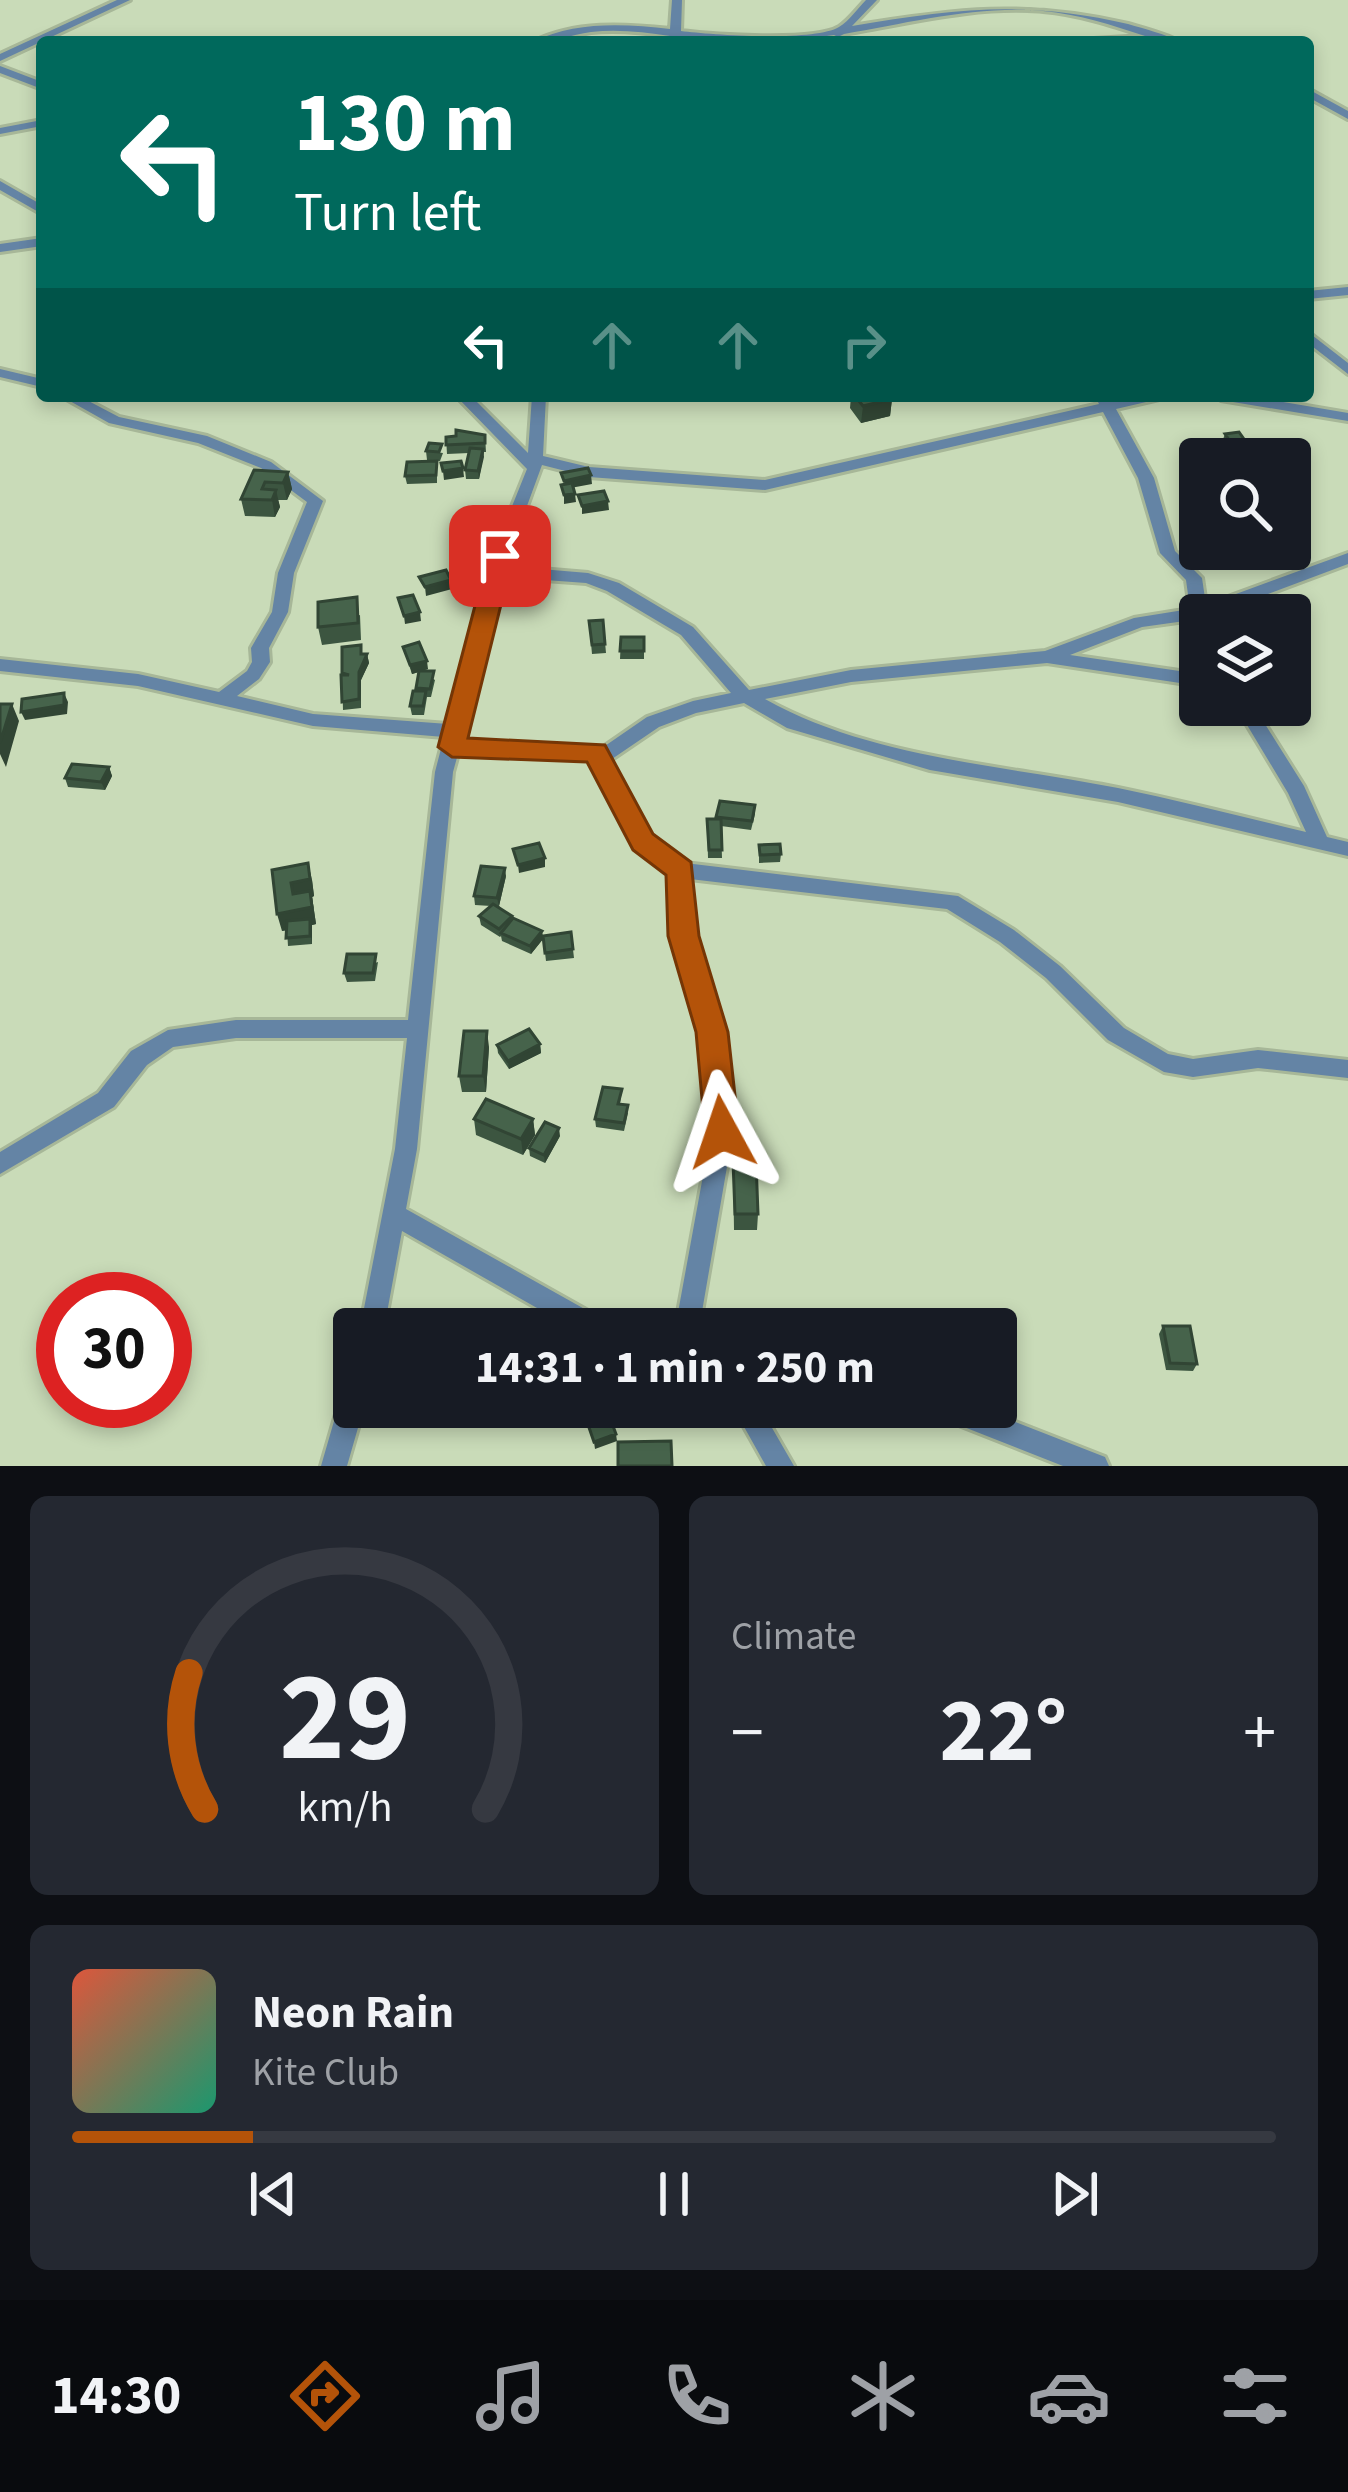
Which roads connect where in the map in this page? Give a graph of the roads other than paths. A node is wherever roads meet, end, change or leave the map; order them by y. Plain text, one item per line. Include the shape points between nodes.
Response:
1 (125, 0) edge
2 (677, 0) edge
3 (872, 0) edge
4 (841, 31) junction
5 (47, 36) edge
6 (568, 36) edge
7 (675, 36) edge
8 (789, 36) edge
9 (836, 36) edge
10 (1152, 36) edge
11 (36, 41) edge
12 (0, 58) edge
13 (0, 69) edge
14 (36, 84) edge
15 (1314, 96) edge
16 (1314, 103) edge
17 (1328, 105) junction
18 (1348, 116) edge
19 (36, 124) edge
20 (0, 131) edge
21 (0, 185) edge
22 (36, 206) edge
23 (36, 243) edge
24 (0, 248) edge
25 (1348, 291) edge
26 (1314, 294) edge
27 (1314, 341) edge
28 (1348, 370) edge
29 (0, 373) edge
30 (36, 382) edge
31 (80, 402) edge
32 (469, 402) edge
33 (539, 402) edge
34 (1100, 402) edge
35 (1105, 402) edge
36 (1257, 402) edge
37 (1348, 417) edge
38 (534, 464) junction
39 (1348, 558) edge
40 (497, 571) junction
41 (1196, 594) edge
42 (1259, 594) edge
43 (1179, 619) edge
44 (1047, 657) junction
45 (0, 665) edge
46 (1179, 677) edge
47 (742, 694) junction
48 (221, 700) junction
49 (1257, 726) edge
50 (454, 739) junction
51 (601, 757) junction
52 (1321, 844) junction
53 (1348, 849) edge
54 (680, 870) junction
55 (416, 1029) junction
56 (1348, 1069) edge
57 (0, 1164) edge
58 (395, 1215) junction
59 (375, 1308) edge
60 (560, 1308) edge
61 (691, 1308) edge
62 (345, 1428) edge
63 (758, 1428) edge
64 (999, 1428) edge
65 (334, 1466) edge
66 (781, 1466) edge
67 (1096, 1466) edge

1 - 5 street
2 - 7 street
3 - 4 street
4 - 8 street
4 - 9 street
4 - 10 street via 1028,7
6 - 7 street via 613,27
11 - 12 street
13 - 14 street
15 - 17 street
16 - 17 street
17 - 18 street
19 - 20 street
21 - 22 street
23 - 24 street
25 - 26 street
27 - 28 street
29 - 30 street
31 - 48 street via 114,420 237,453 281,473 315,501 261,662
32 - 38 street
33 - 38 street
34 - 38 street via 765,485
35 - 41 street via 1146,478 1168,553 1194,578
36 - 37 street
38 - 40 street
39 - 42 street
40 - 47 street via 613,587 687,631
40 - 50 street
43 - 44 street via 1140,622
44 - 46 street
44 - 47 street
45 - 48 street via 138,680
47 - 51 street via 653,722
47 - 52 street via 793,723 930,763 1118,795
48 - 50 street
49 - 52 street
50 - 51 street
50 - 55 street
51 - 54 street via 643,842
52 - 53 street
54 - 56 street via 952,902 1007,936 1116,1034 1164,1063 1192,1068 1258,1059
54 - 61 street via 684,936 712,1032 722,1132
55 - 57 street via 236,1028 168,1039 139,1058 106,1100
55 - 58 street
58 - 59 street
58 - 60 street
62 - 65 street
63 - 66 street
64 - 67 street

